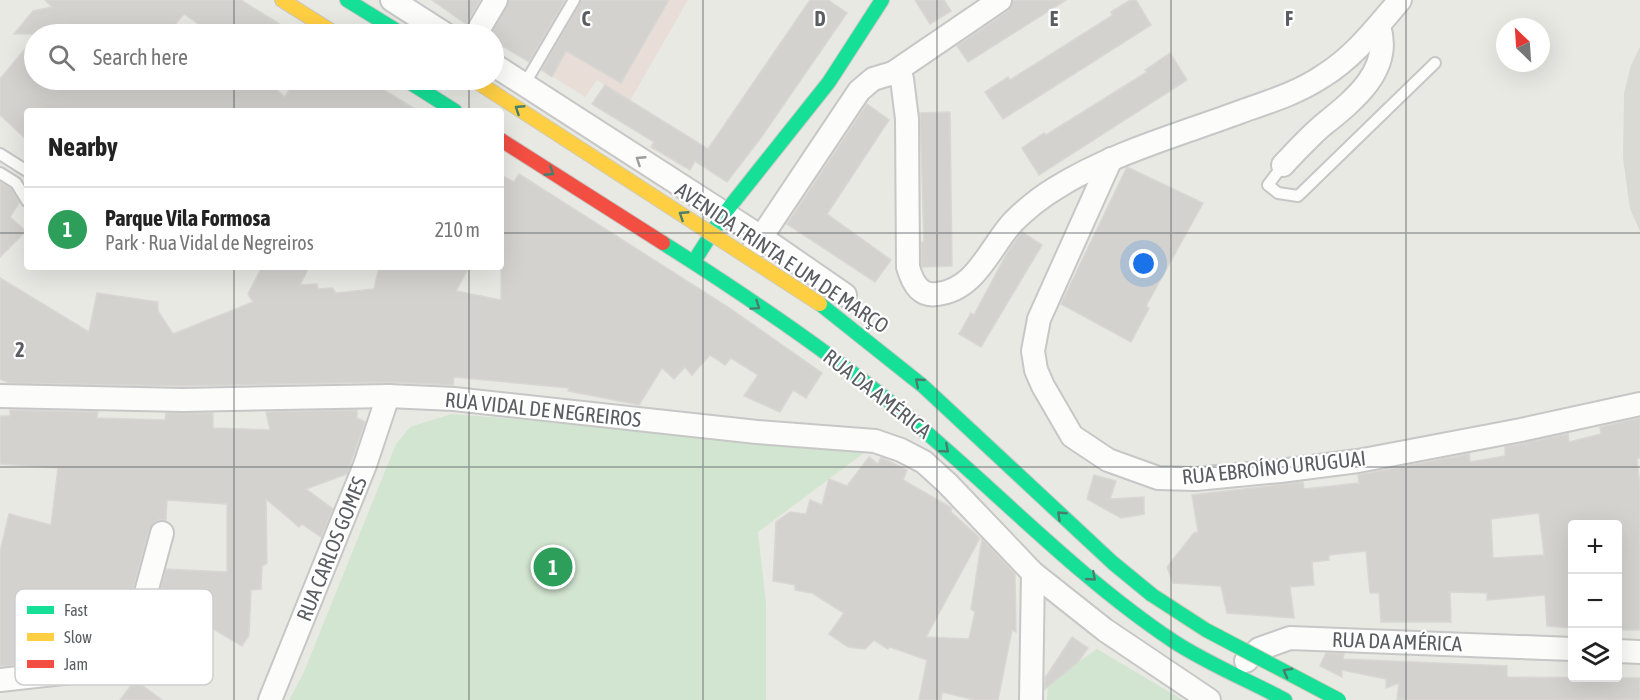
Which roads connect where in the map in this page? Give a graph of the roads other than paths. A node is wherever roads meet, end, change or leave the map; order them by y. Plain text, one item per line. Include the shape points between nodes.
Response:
1 (282, 0) edge
2 (347, 0) edge
3 (392, 0) edge
4 (496, 0) edge
5 (574, 0) edge
6 (882, 0) edge
7 (1000, 0) edge
8 (1400, 0) edge
9 (320, 24) edge
10 (386, 24) edge
11 (429, 24) edge
12 (482, 24) edge
13 (1378, 26) junction
14 (1435, 63) dead end
15 (504, 72) edge
16 (893, 73) junction
17 (524, 85) junction
18 (422, 90) edge
19 (489, 90) edge
20 (450, 108) edge
21 (504, 142) edge
22 (0, 154) edge
23 (1111, 159) junction
24 (1283, 165) joint
25 (24, 169) edge
26 (0, 173) edge
27 (24, 196) edge
28 (724, 214) junction
29 (760, 237) junction
30 (693, 263) junction
31 (730, 288) junction
32 (845, 295) dead end
33 (0, 396) edge
34 (388, 396) junction
35 (1640, 404) edge
36 (162, 533) dead end
37 (1033, 573) junction
38 (147, 589) edge
39 (1568, 649) edge
40 (1622, 651) edge
41 (1640, 652) edge
42 (1233, 672) junction
43 (15, 678) edge
44 (0, 680) edge
45 (270, 700) edge
46 (1031, 700) edge
47 (1209, 700) edge
48 (1285, 700) edge
49 (1339, 700) edge

1 - 9 main road
2 - 10 main road
3 - 11 street
4 - 12 street
5 - 17 lane
6 - 28 main road via 829,82
7 - 16 street
8 - 13 street
13 - 23 street via 1344,62 1316,81 1272,101
13 - 24 street via 1381,49 1368,84 1357,99 1303,143
14 - 24 lane via 1298,196 1278,194 1268,185
15 - 17 street
16 - 23 street via 902,79 904,88 908,267 920,290 934,295 953,292 976,273 1013,222 1055,188
16 - 29 street via 873,79 849,103
28 -> 17 street
18 - 20 main road
49 -> 19 main road, AVENIDA TRINTA E UM DE MARÇO, bridge via 1206,630 1152,595 923,386 820,304
21 -> 30 main road, RUA DA AMÉRICA
22 - 25 lane
23 - 35 street, RUA EBROÍNO URUGUAI via 1039,319 1033,351 1043,386 1071,436 1108,460 1158,478 1196,479 1280,471 1358,461
26 - 27 lane via 16,183
28 - 29 street
28 - 30 main road
29 - 31 street
29 - 32 street
30 - 31 main road, RUA DA AMÉRICA
31 -> 42 main road, RUA DA AMÉRICA via 834,359 910,418 1159,631
33 - 34 street, RUA VIDAL DE NEGREIROS via 183,400
34 - 37 street, RUA VIDAL DE NEGREIROS via 454,399 875,441 924,462
34 - 45 street, RUA CARLOS GOMES via 365,465
36 - 38 street
37 - 46 street
37 - 47 street, RUA VIDAL DE NEGREIROS via 1124,644
39 - 42 street, RUA DA AMÉRICA via 1290,638 1259,649
40 - 41 street
42 - 48 main road, RUA DA AMÉRICA
43 - 44 street

